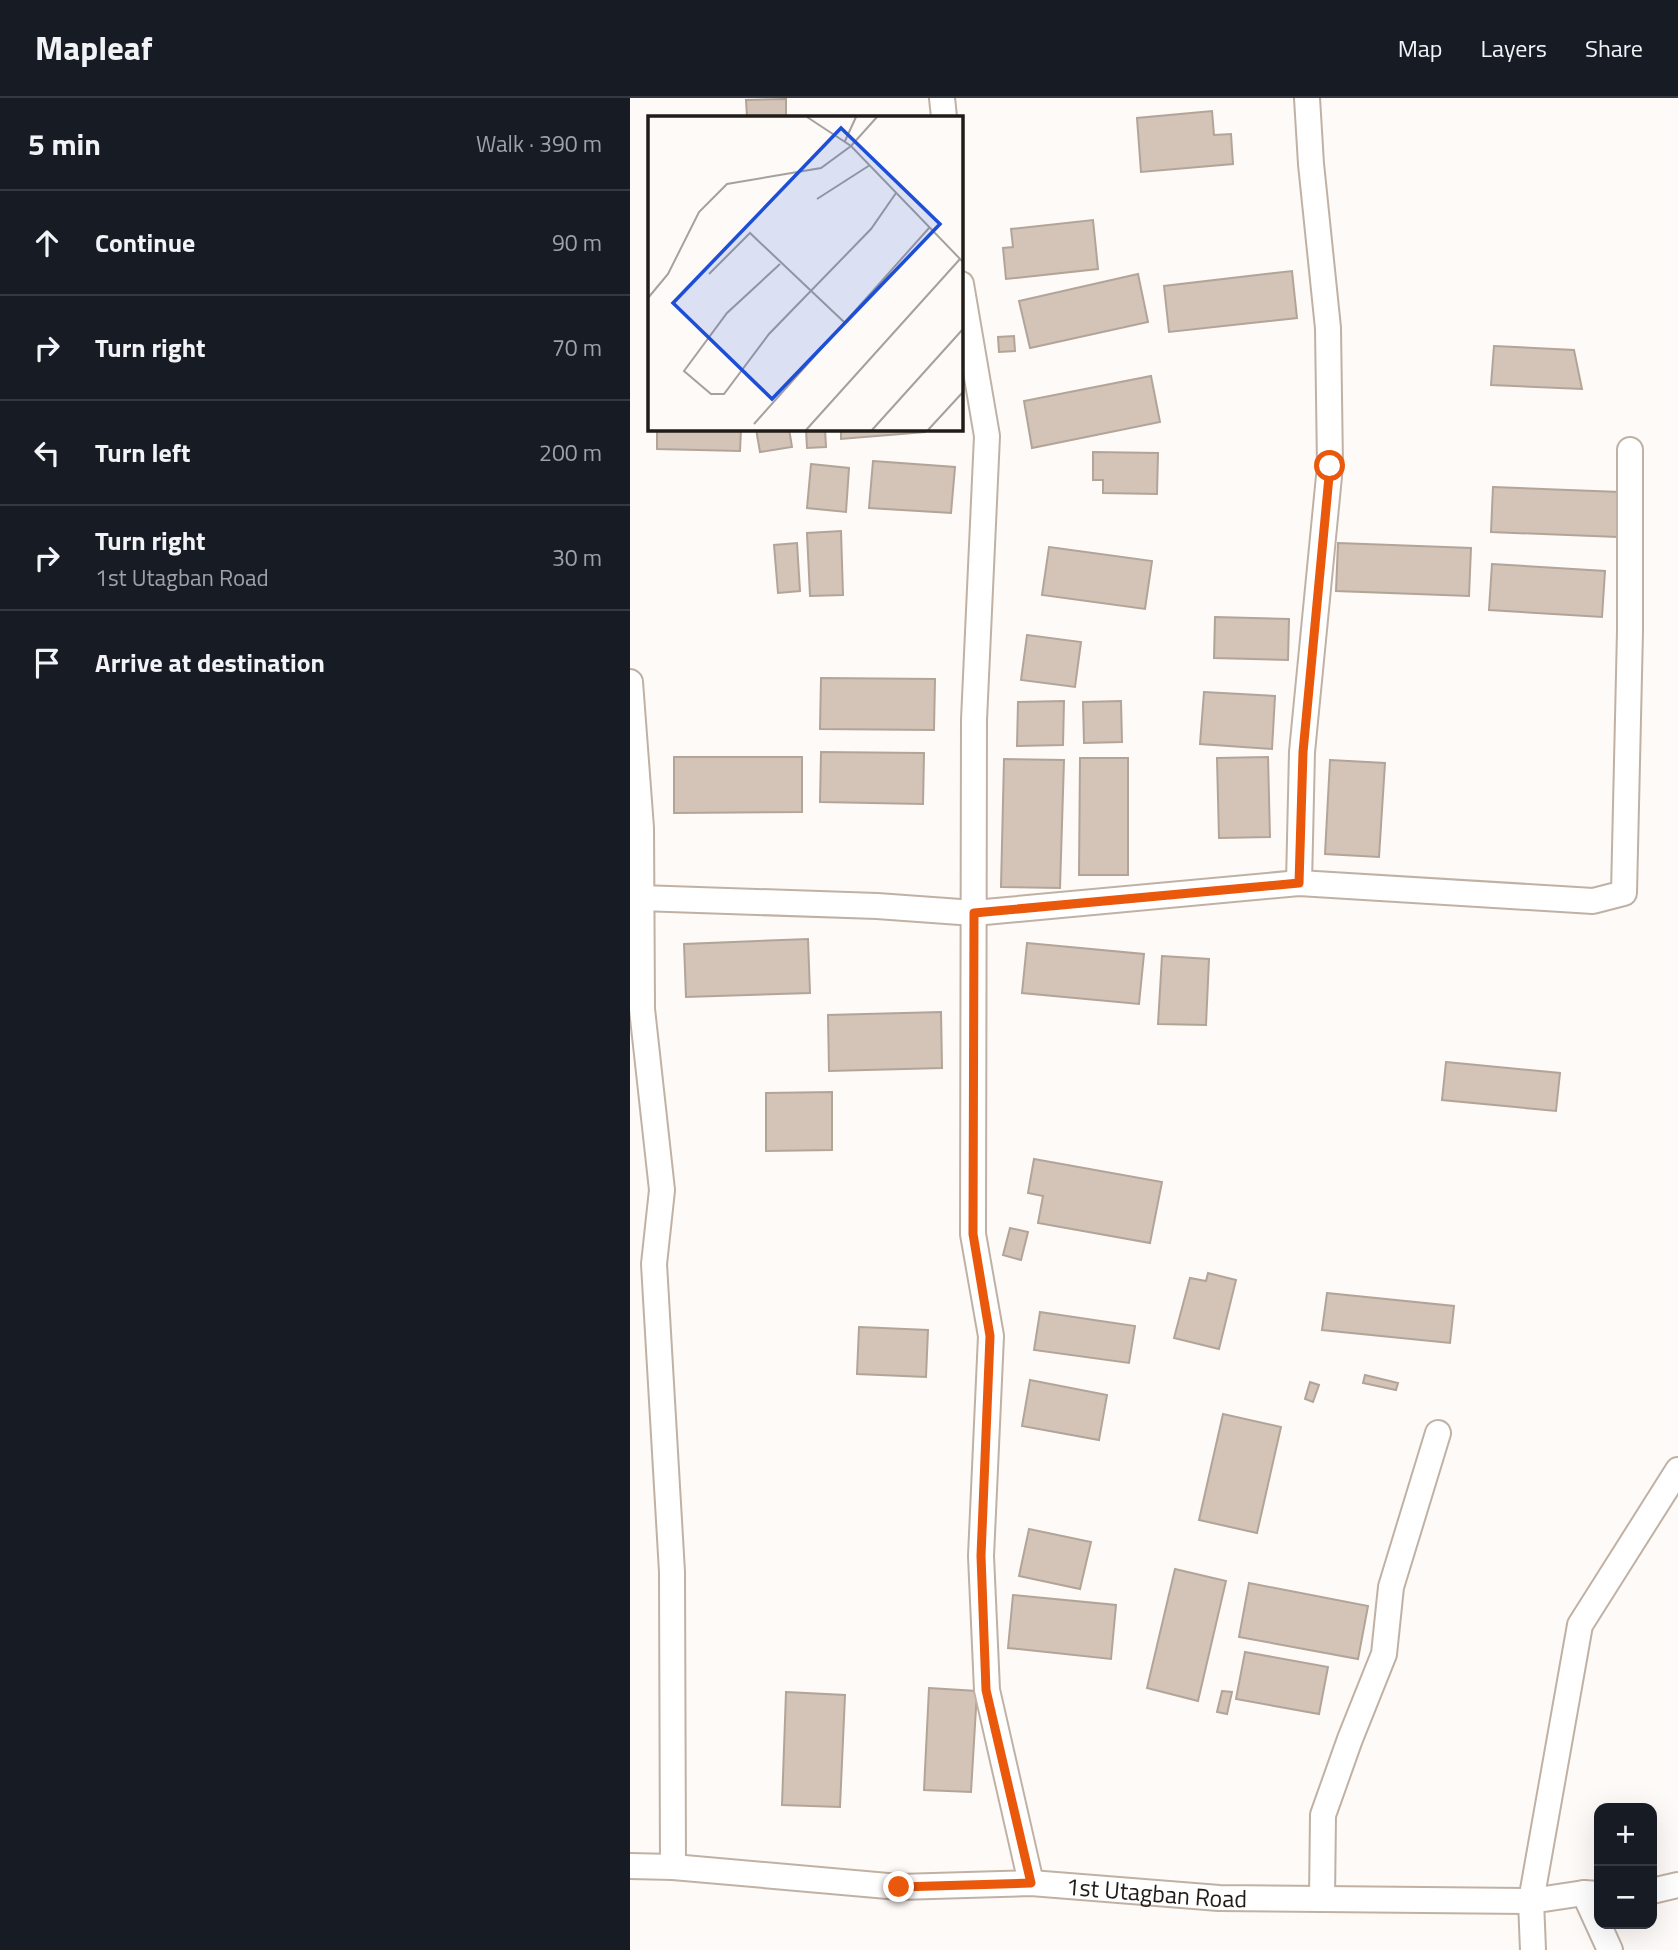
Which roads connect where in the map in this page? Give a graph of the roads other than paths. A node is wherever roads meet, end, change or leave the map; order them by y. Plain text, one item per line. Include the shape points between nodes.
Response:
1 (942, 98) edge
2 (1307, 98) edge
3 (944, 116) edge
4 (962, 290) edge
5 (1630, 450) dead end
6 (630, 682) edge
7 (1299, 883) junction
8 (640, 898) junction
9 (974, 913) junction
10 (1438, 1433) dead end
11 (1678, 1471) edge
12 (630, 1866) edge
13 (673, 1867) junction
14 (1031, 1883) junction
15 (1678, 1885) edge
16 (1657, 1890) edge
17 (1592, 1893) edge
18 (1322, 1899) junction
19 (1531, 1901) junction
20 (1533, 1950) edge
21 (1610, 1950) edge

1 - 3 street
2 - 7 street via 1328,328 1330,466 1303,752
4 - 9 street via 987,436 974,720
5 - 7 street via 1624,893 1593,901
6 - 8 street via 641,828
7 - 9 street
8 - 9 street
8 - 13 street via 642,1009 662,1190 654,1264 673,1572
9 - 14 street via 973,1234 990,1336 981,1556 986,1690
10 - 18 street via 1391,1587 1384,1654 1323,1815
11 - 19 street via 1580,1625
12 - 13 street, 1st Utagban Road
13 - 14 street, 1st Utagban Road via 899,1887
14 - 18 street, 1st Utagban Road via 1219,1898
15 - 16 street
17 - 19 street, 1st Utagban Road
17 - 21 street
18 - 19 street, 1st Utagban Road
19 - 20 street

